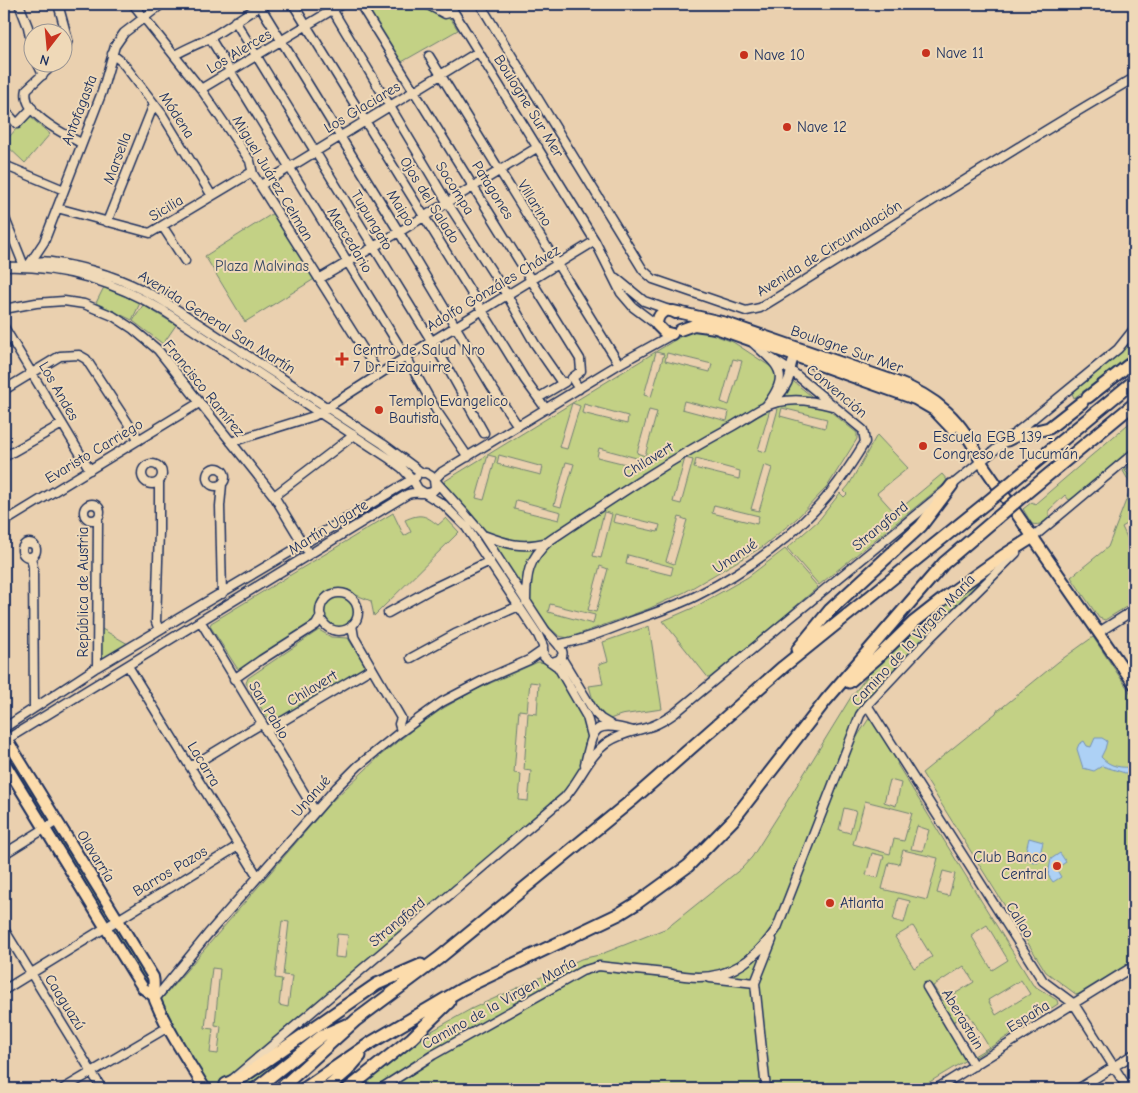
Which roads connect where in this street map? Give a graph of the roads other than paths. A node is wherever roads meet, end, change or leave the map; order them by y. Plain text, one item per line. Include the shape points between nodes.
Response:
1 (19, 4) edge
2 (58, 4) edge
3 (133, 4) edge
4 (162, 4) edge
5 (293, 4) edge
6 (342, 4) edge
7 (360, 4) edge
8 (426, 4) edge
9 (449, 4) edge
10 (480, 4) edge
11 (330, 7) edge
12 (454, 12) junction
13 (144, 17) junction
14 (235, 21) junction
15 (26, 22) edge
16 (63, 22) edge
17 (307, 26) junction
18 (210, 38) junction
19 (282, 41) junction
20 (478, 52) junction
21 (112, 54) junction
22 (175, 55) junction
23 (429, 56) dead end
24 (256, 57) junction
25 (231, 71) junction
26 (42, 72) edge
27 (46, 72) edge
28 (43, 75) junction
29 (441, 76) junction
30 (1134, 78) edge
31 (201, 90) junction
32 (415, 90) junction
33 (154, 104) junction
34 (389, 105) junction
35 (32, 108) junction
36 (4, 109) edge
37 (366, 121) junction
38 (340, 136) junction
39 (81, 143) junction
40 (538, 147) junction
41 (314, 151) junction
42 (4, 165) edge
43 (290, 167) junction
44 (498, 170) junction
45 (252, 172) junction
46 (261, 185) junction
47 (474, 185) junction
48 (64, 190) junction
49 (212, 196) junction
50 (447, 202) junction
51 (57, 208) junction
52 (4, 216) edge
53 (424, 216) junction
54 (107, 222) junction
55 (163, 226) junction
56 (399, 232) junction
57 (595, 241) junction
58 (44, 242) junction
59 (373, 247) junction
60 (185, 261) dead end
61 (50, 262) junction
62 (348, 262) junction
63 (558, 265) junction
64 (27, 266) junction
65 (4, 267) edge
66 (57, 271) junction
67 (614, 275) junction
68 (318, 279) junction
69 (532, 280) junction
70 (507, 295) junction
71 (4, 309) edge
72 (671, 310) junction
73 (482, 311) junction
74 (457, 326) junction
75 (657, 326) junction
76 (4, 327) edge
77 (1134, 329) edge
78 (676, 332) junction
79 (748, 339) junction
80 (659, 341) junction
81 (431, 342) junction
82 (796, 356) junction
83 (406, 357) junction
84 (770, 358) junction
85 (1134, 361) edge
86 (619, 364) junction
87 (790, 371) junction
88 (32, 372) junction
89 (379, 374) junction
90 (572, 378) junction
91 (1134, 381) edge
92 (562, 383) junction
93 (579, 389) junction
94 (4, 390) edge
95 (538, 398) junction
96 (199, 403) junction
97 (1134, 404) edge
98 (764, 408) junction
99 (836, 408) junction
100 (546, 409) junction
101 (323, 410) junction
102 (62, 424) junction
103 (518, 426) junction
104 (484, 433) dead end
105 (864, 434) joint
106 (354, 435) junction
107 (139, 440) junction
108 (1007, 440) junction
109 (231, 442) junction
110 (1134, 453) edge
111 (4, 457) edge
112 (468, 457) junction
113 (981, 462) junction
114 (90, 470) junction
115 (422, 473) junction
116 (413, 480) junction
117 (434, 480) junction
118 (159, 482) dead end
119 (222, 484) dead end
120 (952, 485) junction
121 (425, 494) junction
122 (274, 496) junction
123 (98, 518) dead end
124 (4, 521) edge
125 (483, 536) junction
126 (1033, 537) junction
127 (550, 541) junction
128 (304, 545) junction
129 (310, 554) junction
130 (32, 557) dead end
131 (490, 561) junction
132 (222, 594) junction
133 (522, 604) junction
134 (1134, 610) edge
135 (388, 613) dead end
136 (321, 616) junction
137 (201, 622) junction
138 (352, 625) junction
139 (316, 626) junction
140 (328, 627) junction
141 (159, 630) junction
142 (339, 630) junction
143 (1099, 632) junction
144 (354, 637) junction
145 (559, 648) junction
146 (546, 654) junction
147 (411, 658) dead end
148 (128, 666) junction
149 (97, 667) junction
150 (783, 667) junction
151 (372, 668) junction
152 (234, 679) junction
153 (1134, 684) edge
154 (826, 700) junction
155 (867, 705) junction
156 (34, 708) junction
157 (401, 718) junction
158 (412, 723) junction
159 (261, 724) junction
160 (611, 725) junction
161 (4, 728) edge
162 (266, 731) junction
163 (401, 731) junction
164 (634, 731) junction
165 (592, 736) junction
166 (5, 739) edge
167 (4, 762) edge
168 (190, 767) junction
169 (584, 769) junction
170 (315, 811) junction
171 (57, 821) junction
172 (45, 828) junction
173 (238, 846) junction
174 (4, 854) edge
175 (258, 877) junction
176 (117, 919) junction
177 (106, 928) junction
178 (777, 928) junction
179 (4, 930) edge
180 (439, 958) junction
181 (1134, 966) edge
182 (31, 973) junction
183 (700, 977) junction
184 (755, 983) junction
185 (927, 987) dead end
186 (462, 989) junction
187 (4, 990) edge
188 (154, 998) junction
189 (1074, 1004) junction
190 (356, 1020) junction
191 (168, 1027) junction
192 (372, 1042) junction
193 (1134, 1054) edge
194 (974, 1066) junction
195 (1114, 1066) junction
196 (91, 1071) junction
197 (223, 1087) edge
198 (63, 1089) edge
199 (102, 1089) edge
200 (205, 1089) edge
201 (254, 1089) edge
202 (280, 1089) edge
203 (304, 1089) edge
204 (326, 1089) edge
205 (348, 1089) edge
206 (380, 1089) edge
207 (766, 1089) edge
208 (936, 1089) edge
209 (1078, 1089) edge
210 (1128, 1089) edge

1 - 15 street
2 - 16 street
3 - 13 street, Miguel Juárez Celman
4 - 13 street, Antofagasta
5 - 17 street, Ojos del Salado
6 - 11 street, Los Alerces
7 - 32 street, Patagones
8 - 12 street via 445,14
9 - 12 street, Boulogne Sur Mer
10 - 30 street, Avenida de Circunvalación via 647,275 746,311 760,308
11 - 17 street, Los Alerces
11 - 34 street, Socompa
12 - 20 street, Boulogne Sur Mer
13 - 21 street, Antofagasta via 124,33
13 - 22 street, Miguel Juárez Celman
14 - 18 street
14 - 19 street, Maipo via 260,6
14 - 24 street, Tupungato
17 - 19 street, Los Alerces
17 - 37 street, Ojos del Salado
18 - 22 street
18 - 25 street, Mercedario
19 - 24 street, Los Alerces
19 - 38 street, Maipo
20 - 29 street, Los Glaciares
20 - 40 street, Boulogne Sur Mer
21 - 33 street, Módena via 122,62
21 - 39 street, Antofagasta via 102,92
22 - 31 street, Miguel Juárez Celman
23 - 29 street, Villarino
24 - 25 street, Los Alerces
24 - 41 street, Tupungato
25 - 31 street, Los Alerces
25 - 43 street, Mercedario
26 - 28 street
27 - 28 street
28 - 35 street via 26,89
29 - 32 street, Los Glaciares
29 - 44 street, Villarino
31 - 45 street, Miguel Juárez Celman via 250,162
32 - 34 street, Los Glaciares
32 - 47 street, Patagones
33 - 49 street, Módena
33 - 54 street, Marsella
34 - 37 street, Los Glaciares
34 - 50 street, Socompa
35 - 36 street via 17,124
35 - 39 street via 48,125
37 - 38 street, Los Glaciares
37 - 53 street, Ojos del Salado
38 - 41 street, Los Glaciares
38 - 56 street, Maipo
39 - 48 street, Antofagasta
40 - 44 street
40 - 57 street, Boulogne Sur Mer
41 - 43 street, Los Glaciares
41 - 59 street, Tupungato
42 - 48 street
43 - 46 street, Los Glaciares
43 - 62 street, Mercedario
44 - 47 street
44 - 63 street, Villarino
45 - 46 street, Miguel Juárez Celman
45 - 49 street, Sicilia
46 - 68 street, Miguel Juárez Celman
47 - 50 street
47 - 69 street, Patagones
48 - 51 street, Antofagasta
49 - 55 street, Sicilia
50 - 53 street
50 - 70 street, Socompa
51 - 54 street, Sicilia
51 - 58 street, Antofagasta
52 - 64 street
53 - 56 street
53 - 73 street, Ojos del Salado
54 - 55 street, Sicilia via 146,233 153,233
55 - 60 street
56 - 59 street
56 - 74 street, Maipo
57 - 63 street, Adolfo Gonzáles Chávez
57 - 67 street, Boulogne Sur Mer
58 - 61 street
58 - 64 street, Antofagasta
59 - 62 street
59 - 81 street, Tupungato
61 - 64 street, Avenida General San Martín via 36,261
61 - 66 street
61 - 101 street, Avenida General San Martín via 87,268 138,287
62 - 68 street
62 - 83 street, Mercedario
63 - 69 street, Adolfo Gonzáles Chávez
63 - 86 street, Villarino
64 - 65 street
64 - 66 street, Avenida General San Martín
66 - 101 street, Avenida General San Martín via 107,282 151,303
67 - 72 street, Boulogne Sur Mer via 644,301
67 - 75 street, Boulogne Sur Mer via 627,301
68 - 89 street, Miguel Juárez Celman
69 - 70 street, Adolfo Gonzáles Chávez
69 - 90 street, Patagones via 580,359 581,371
70 - 73 street, Adolfo Gonzáles Chávez
70 - 92 street, Socompa
71 - 96 street, Francisco Ramírez via 64,301 84,304 113,316 158,350
72 - 75 main road via 659,316
72 - 78 main road via 681,318 682,326
72 - 113 main road, Boulogne Sur Mer via 726,323 916,390 951,416 975,447
73 - 74 street, Adolfo Gonzáles Chávez
73 - 95 street, Ojos del Salado
74 - 81 street, Adolfo Gonzáles Chávez
74 - 103 street, Maipo
75 - 78 main road via 664,332
75 - 80 street
76 - 88 street, Los Andes
77 - 108 street, Strangford via 1118,350
78 - 79 main road, Boulogne Sur Mer via 699,325
78 - 80 street
79 - 82 main road, Boulogne Sur Mer
79 - 84 street, Convención
80 - 86 street
81 - 83 street, Adolfo Gonzáles Chávez
81 - 104 street, Tupungato
82 - 87 street, Convención
82 - 113 main road, Boulogne Sur Mer via 925,404 946,420
83 - 89 street, Adolfo Gonzáles Chávez
83 - 112 street, Mercedario
84 - 87 street, Convención
84 - 98 street via 780,379 776,392
85 - 108 highway via 1049,428
86 - 93 street
87 - 98 street via 780,396
87 - 99 street, Convención
88 - 94 street
88 - 102 street, Los Andes
88 - 107 street via 60,356 79,355 86,359
89 - 101 street, Adolfo Gonzáles Chávez
90 - 92 street
90 - 93 street
91 - 150 highway, bridge
92 - 95 street
93 - 100 street
95 - 100 street, Ojos del Salado
96 - 107 street, Evaristo Carriego
96 - 109 street, Francisco Ramírez
97 - 154 highway, bridge via 944,563
98 - 99 street via 793,400 813,401
98 - 127 street, Chilavert via 631,486
99 - 105 street, Convención
100 - 103 street
101 - 106 street, Avenida General San Martín
101 - 109 street, Adolfo Gonzáles Chávez via 311,418
101 - 115 street, Avenida General San Martín via 383,444
102 - 111 street
102 - 114 street, Los Andes
103 - 112 street
105 - 145 street, Unanué via 863,446 828,495 795,530 761,556 694,597
106 - 116 street, Avenida General San Martín via 390,459
106 - 122 street
107 - 114 street, Evaristo Carriego
108 - 113 street, Strangford
109 - 122 street, Francisco Ramírez
110 - 126 street, Camino de la Virgen María
112 - 117 street
113 - 120 street, Strangford
113 - 126 main road, Boulogne Sur Mer
114 - 124 street, Evaristo Carriego
115 - 116 street, Martín Ugarte
115 - 117 street, Avenida General San Martín
116 - 121 street, Avenida General San Martín
116 - 128 street, Martín Ugarte
117 - 121 street via 435,489
117 - 125 street, Avenida General San Martín
118 - 141 street via 156,622
119 - 132 street
120 - 150 highway via 921,526 830,610
120 - 164 street, Strangford via 675,712 652,726
121 - 129 street, Martín Ugarte via 408,494
121 - 131 street, Avenida General San Martín via 444,505 466,526
122 - 128 street, Francisco Ramírez
123 - 149 street, República de Austria
125 - 127 street, Chilavert via 518,546
125 - 133 street, Avenida General San Martín
126 - 143 main road, Boulogne Sur Mer
126 - 154 highway via 1002,556 914,622
126 - 155 street, Camino de la Virgen María
127 - 133 street, Chilavert via 530,564
128 - 129 street, Francisco Ramírez
128 - 132 street, Martín Ugarte
129 - 137 street, Martín Ugarte
130 - 156 street
131 - 133 street, Avenida General San Martín
131 - 135 street
132 - 141 street, Martín Ugarte
133 - 145 street, Avenida General San Martín
133 - 146 street, Avenida General San Martín
133 - 147 street
134 - 143 street
136 - 138 street via 324,600 334,594 345,594 354,600 358,610
136 - 139 street
136 - 140 street
137 - 148 street, Martín Ugarte
137 - 152 street, San Pablo
138 - 142 street
138 - 144 street
139 - 140 street
139 - 152 street
140 - 142 street
141 - 149 street, Martín Ugarte
142 - 144 street
143 - 153 main road, Boulogne Sur Mer
144 - 151 street
145 - 146 street via 558,660
145 - 146 street via 547,641
145 - 160 street, Avenida General San Martín via 594,713
146 - 158 street, Unanué via 465,690
146 - 165 street, Avenida General San Martín via 558,667 588,717
148 - 166 street, Martín Ugarte
148 - 168 street, Lacarra
149 - 156 street, Martín Ugarte
150 - 180 highway via 632,800
151 - 157 street
151 - 162 street, Chilavert
152 - 159 street, San Pablo
154 - 186 highway via 733,820 688,866 619,914
155 - 178 street, Camino de la Virgen María via 856,724
155 - 189 street, Callao via 1043,981
156 - 161 street, Martín Ugarte
157 - 158 street
157 - 163 street
158 - 163 street, Unanué
159 - 162 street, San Pablo
159 - 168 street
160 - 164 street
160 - 165 street via 599,728
162 - 170 street, San Pablo
163 - 170 street, Unanué via 358,766
164 - 169 street, Strangford via 607,743
165 - 169 street, Strangford
166 - 171 main road, Olavarría
167 - 172 main road, Olavarría
168 - 173 street, Lacarra
169 - 197 street, Strangford via 565,797
170 - 175 street, Unanué
171 - 172 street
171 - 176 main road, Olavarría
172 - 174 street
172 - 177 main road, Olavarría
173 - 175 street, Lacarra
173 - 176 street, Barros Pazos
175 - 188 street, Unanué
176 - 177 street, Barros Pazos
176 - 188 main road, Olavarría via 153,977
177 - 182 street, Barros Pazos
177 - 188 main road, Olavarría via 143,988
178 - 183 street, Camino de la Virgen María via 761,950 741,966
178 - 184 street, Camino de la Virgen María
179 - 182 street, Caaguazú
180 - 190 highway
180 - 197 highway via 377,984 244,1076
181 - 189 street, España
182 - 187 street, Barros Pazos
182 - 196 street, Caaguazú
183 - 184 street, Camino de la Virgen María
183 - 206 street, Camino de la Virgen María via 607,966 582,971 433,1055
184 - 207 street
185 - 194 street, Aberastain
186 - 192 highway
186 - 205 highway via 412,1038
188 - 191 main road, Olavarría
189 - 194 street, España
189 - 195 street, Callao
190 - 201 highway via 323,1036
190 - 202 highway
191 - 196 street
191 - 200 main road, Olavarría
192 - 203 highway
192 - 204 highway
193 - 195 street
194 - 208 street, España
195 - 209 street
195 - 210 street, Callao
196 - 198 street
196 - 199 street, Caaguazú

